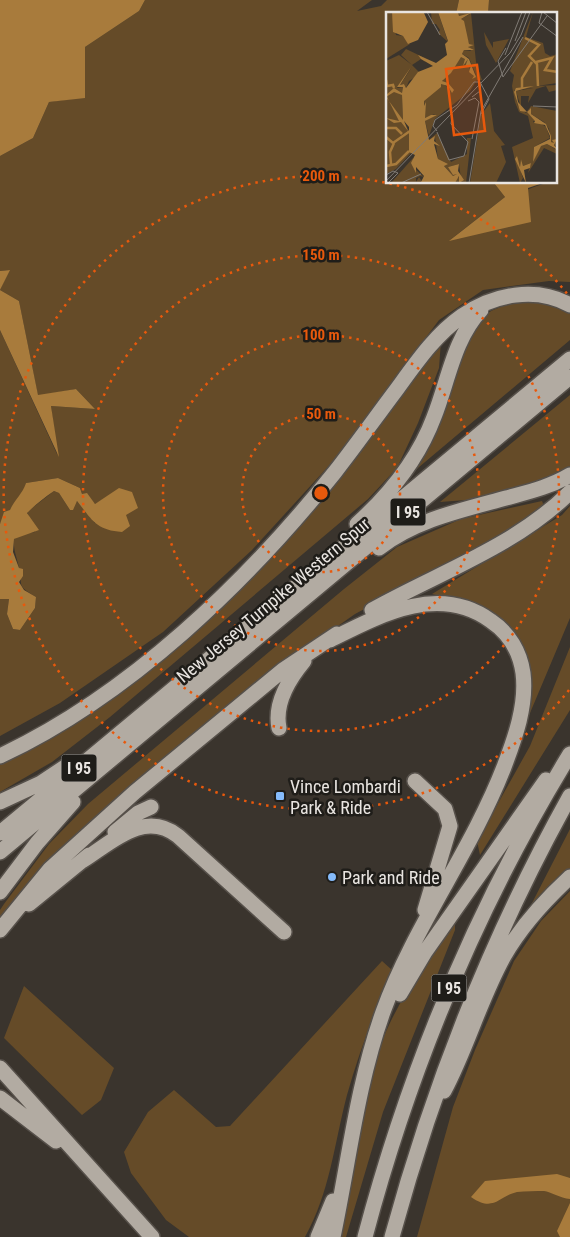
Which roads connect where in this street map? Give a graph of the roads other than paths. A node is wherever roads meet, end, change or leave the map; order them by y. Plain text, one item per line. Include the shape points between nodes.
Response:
1 (487, 304) junction
2 (570, 305) edge
3 (570, 359) edge
4 (570, 377) edge
5 (570, 475) edge
6 (570, 492) edge
7 (303, 582) junction
8 (269, 628) junction
9 (330, 640) junction
10 (312, 652) junction
11 (157, 702) junction
12 (279, 728) dead end
13 (129, 745) junction
14 (570, 749) edge
15 (570, 754) edge
16 (0, 756) edge
17 (415, 781) dead end
18 (570, 796) edge
19 (0, 802) edge
20 (151, 807) dead end
21 (0, 833) edge
22 (0, 852) edge
23 (82, 862) junction
24 (570, 878) edge
25 (0, 892) edge
26 (9, 917) junction
27 (0, 930) edge
28 (284, 932) dead end
29 (408, 956) junction
30 (372, 1050) junction
31 (0, 1068) edge
32 (0, 1098) edge
33 (423, 1130) junction
34 (348, 1147) junction
35 (98, 1178) junction
36 (152, 1236) edge
37 (318, 1237) edge
38 (333, 1237) edge
39 (365, 1237) edge
40 (392, 1237) edge

1 - 2 highway via 527,293 547,295
1 - 7 highway via 466,330 429,430 411,464 384,498 341,538
1 - 16 highway via 462,317 433,342 312,499 220,597 163,648 102,695 47,731
3 - 7 highway, New Jersey Turnpike Western Spur / I 95
4 - 8 highway, New Jersey Turnpike Western Spur / I 95
5 - 8 highway via 546,487 450,514 405,531 380,547 311,604
6 - 9 highway via 507,538 353,621
7 - 11 highway, New Jersey Turnpike Western Spur / I 95
8 - 13 highway, New Jersey Turnpike Western Spur / I 95
9 - 10 highway
9 - 29 highway via 394,610 444,604 469,610 496,624 510,638 521,663 524,680 521,713 501,774 475,832
10 - 12 highway via 283,694 278,713
10 - 26 highway via 283,670 135,792 56,864
11 - 19 highway via 103,736 49,778
11 - 21 highway, New Jersey Turnpike Western Spur / I 95
13 - 22 highway, New Jersey Turnpike Western Spur / I 95
13 - 25 highway via 57,819
14 - 30 highway via 528,803 425,952
15 - 39 highway, I 95 via 503,873 456,972 405,1103
17 - 29 highway via 445,809 450,826
18 - 33 highway, I 95 via 482,973
20 - 23 highway via 134,815
23 - 26 highway
23 - 28 highway via 137,827 164,826
24 - 33 highway via 532,915 504,956 456,1069
26 - 27 highway
29 - 30 highway via 384,1011
30 - 34 highway
31 - 35 highway
32 - 35 highway via 44,1130
33 - 40 highway, I 95
34 - 37 highway via 331,1208
34 - 38 highway
35 - 36 highway

